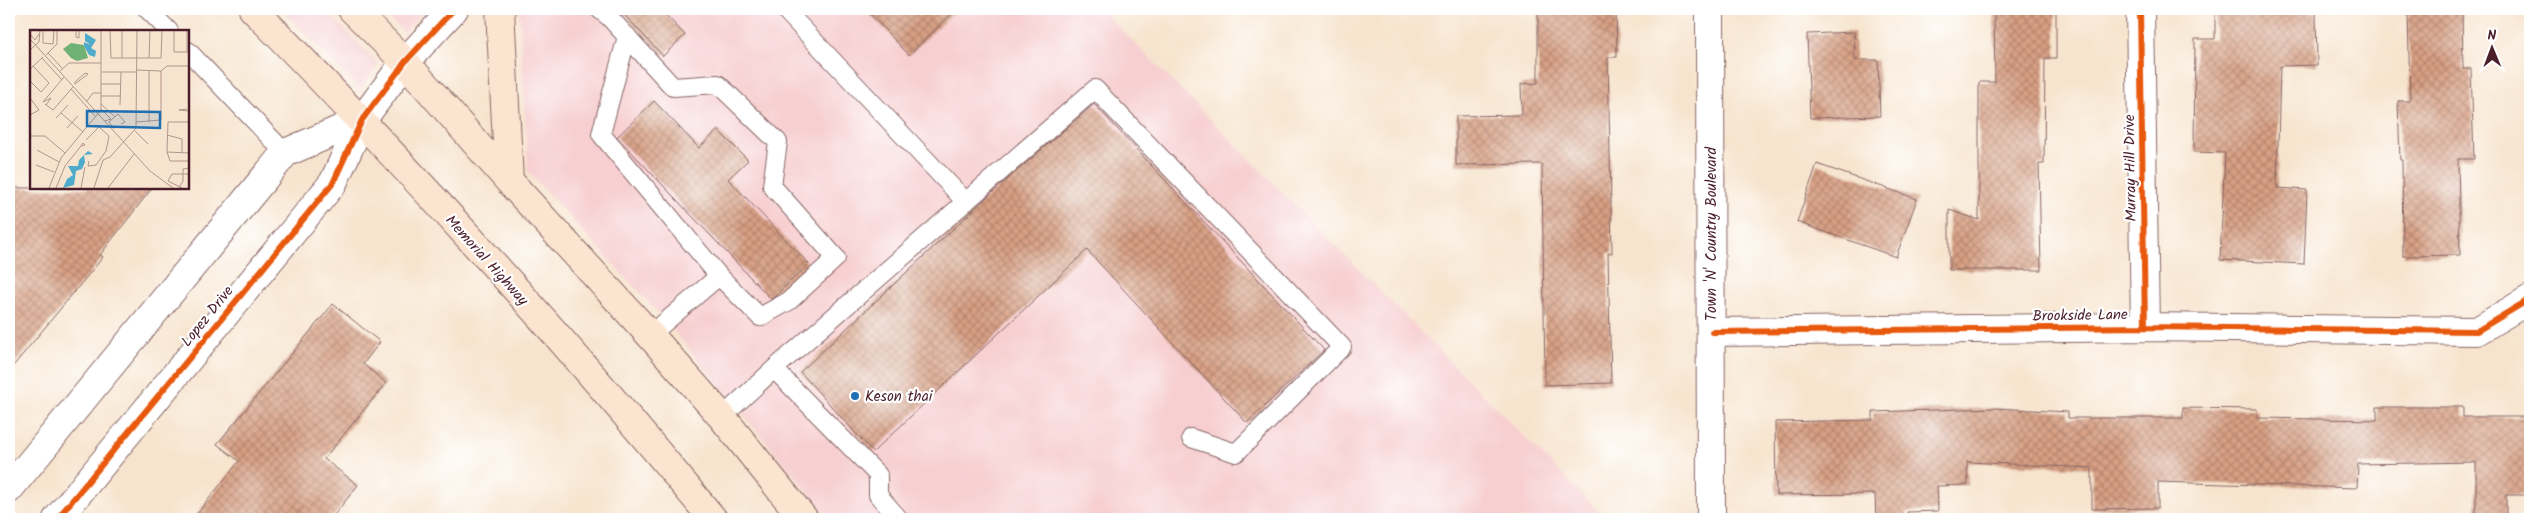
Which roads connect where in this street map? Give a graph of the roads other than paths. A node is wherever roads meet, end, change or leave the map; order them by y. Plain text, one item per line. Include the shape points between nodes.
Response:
1 (147, 9) edge
2 (253, 9) edge
3 (352, 9) edge
4 (454, 9) edge
5 (500, 9) edge
6 (599, 9) edge
7 (784, 9) edge
8 (1710, 9) edge
9 (2140, 9) edge
10 (168, 30) edge
11 (627, 36) junction
12 (189, 52) edge
13 (405, 62) junction
14 (362, 120) junction
15 (286, 153) junction
16 (509, 181) junction
17 (966, 202) junction
18 (719, 276) junction
19 (2530, 300) edge
20 (2145, 327) junction
21 (1712, 332) junction
22 (650, 335) junction
23 (774, 369) junction
24 (722, 417) junction
25 (1190, 438) dead end
26 (9, 489) edge
27 (57, 519) edge
28 (713, 519) edge
29 (804, 519) edge
30 (899, 519) edge
31 (1711, 519) edge

1 - 10 lane
2 - 14 main road, Memorial Highway
3 - 13 main road
4 - 13 street, Lopez Drive
5 - 16 main road
6 - 11 lane
7 - 17 lane
8 - 21 street, Town 'N' Country Boulevard
9 - 20 street, Murray Hill Drive
11 - 18 lane via 601,134
11 - 18 lane via 673,87 718,84 778,142 772,186 836,258 789,301 760,317
12 - 15 lane
13 - 14 street, Lopez Drive
13 - 16 main road
14 - 15 street
14 - 27 street, Lopez Drive via 332,183
14 - 28 main road, Memorial Highway via 577,359
15 - 26 street
16 - 22 main road
17 - 23 lane
17 - 25 lane via 1094,89 1342,347 1236,454
18 - 22 lane
19 - 20 street, Brookside Lane via 2477,331
20 - 21 street, Brookside Lane
21 - 31 street, Town 'N' Country Boulevard
22 - 24 main road
23 - 24 lane
23 - 30 lane via 878,475 878,495
24 - 29 main road

